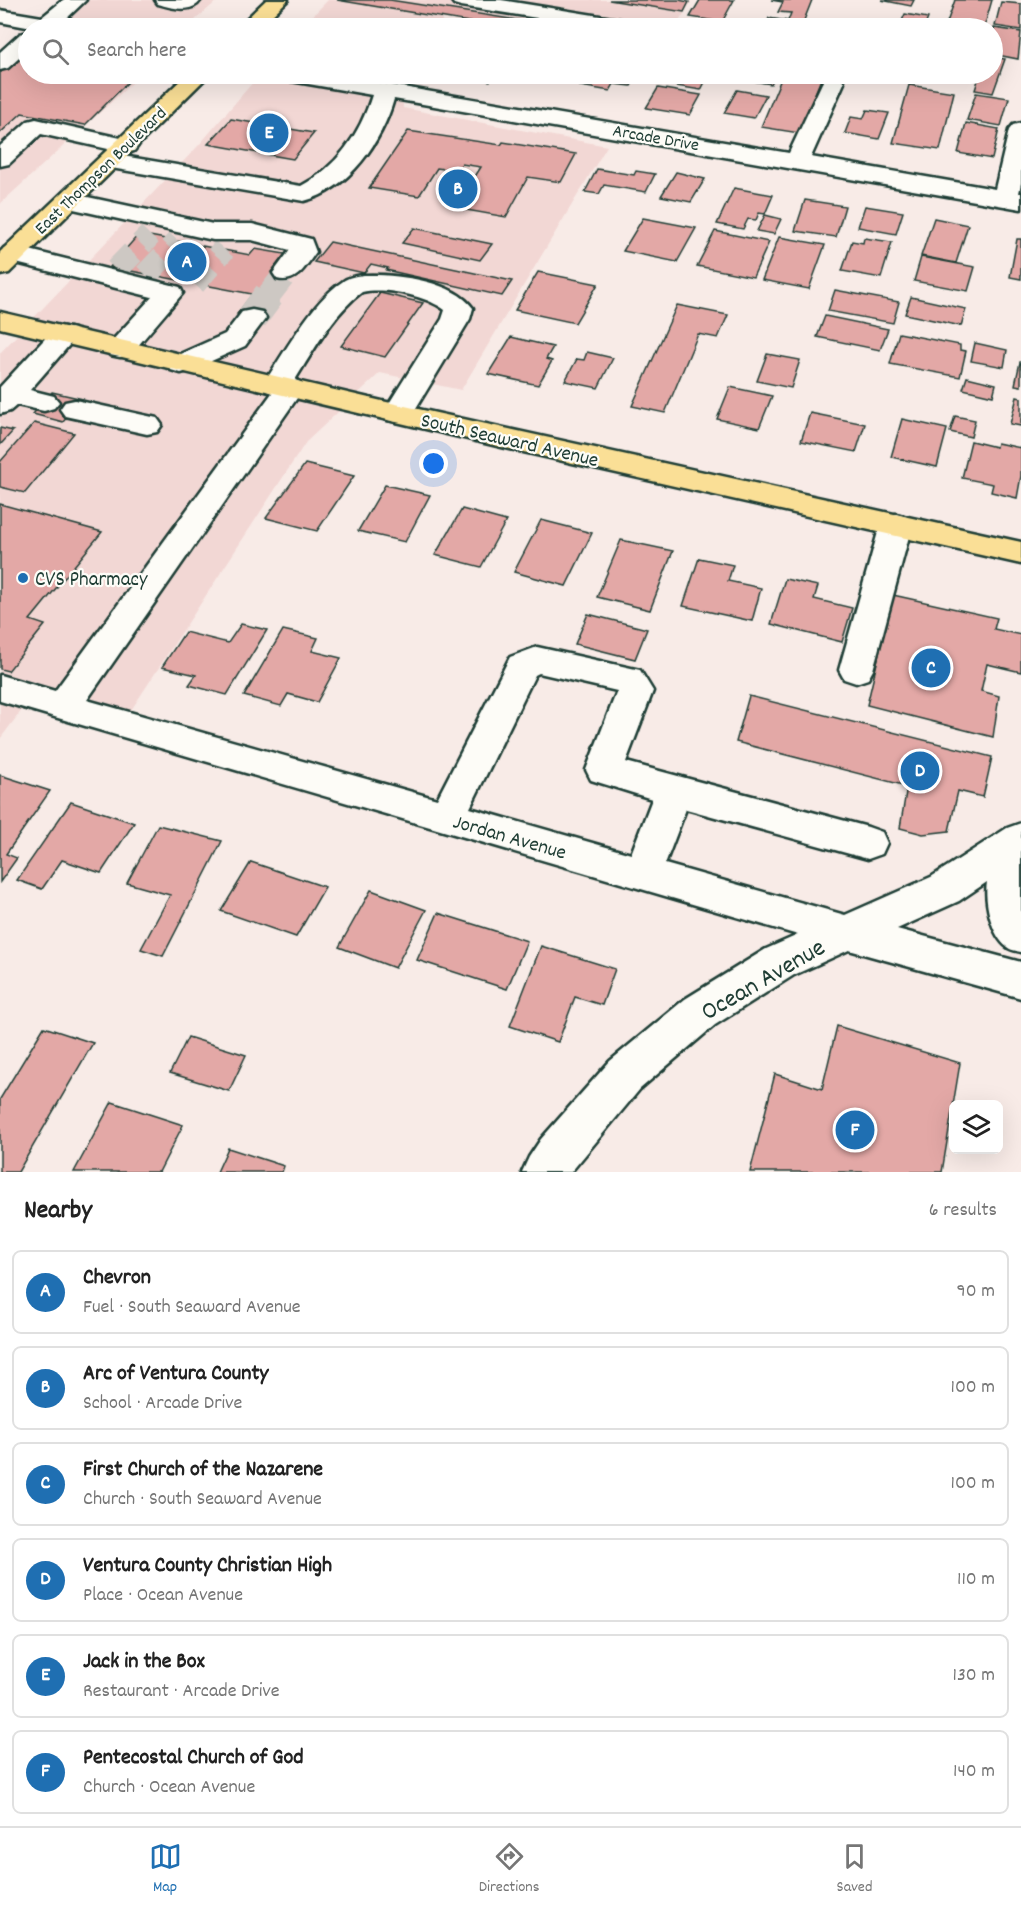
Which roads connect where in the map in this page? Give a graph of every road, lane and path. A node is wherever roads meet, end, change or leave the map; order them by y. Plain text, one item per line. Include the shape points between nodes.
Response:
1 (76, 0) edge
2 (165, 0) edge
3 (191, 0) edge
4 (278, 0) edge
5 (461, 0) edge
6 (557, 0) edge
7 (0, 16) edge
8 (54, 18) edge
9 (258, 18) edge
10 (574, 18) edge
11 (652, 18) edge
12 (18, 20) edge
13 (18, 48) edge
14 (0, 63) edge
15 (189, 84) edge
16 (350, 84) edge
17 (833, 84) edge
18 (386, 90) junction
19 (1021, 130) edge
20 (119, 153) junction
21 (0, 159) edge
22 (797, 162) junction
23 (1013, 200) edge
24 (69, 201) junction
25 (7, 261) edge
26 (286, 273) tunnel mouth
27 (252, 318) tunnel mouth
28 (0, 320) edge
29 (64, 335) junction
30 (120, 349) junction
31 (181, 364) junction
32 (284, 387) junction
33 (3, 402) edge
34 (44, 402) dead end
35 (75, 409) dead end
36 (398, 413) junction
37 (147, 425) dead end
38 (896, 525) junction
39 (1021, 553) edge
40 (856, 670) dead end
41 (0, 688) edge
42 (63, 707) junction
43 (674, 791) junction
44 (446, 818) junction
45 (1018, 842) edge
46 (868, 843) dead end
47 (642, 874) junction
48 (845, 932) junction
49 (1021, 935) edge
50 (1021, 980) edge
51 (546, 1172) edge

1 - 8 street
2 - 3 street
4 - 9 main road
5 - 10 street
6 - 11 street via 654,15
7 - 12 street
13 - 14 street
15 - 20 main road, East Thompson Boulevard
16 - 18 street, Arcade Drive
17 - 22 street
18 - 20 street via 379,115 359,146 330,180 304,194
18 - 22 street, Arcade Drive
19 - 23 street
20 - 21 street via 36,126
20 - 24 main road, East Thompson Boulevard
22 - 23 street, Arcade Drive
24 - 25 main road, East Thompson Boulevard
24 - 26 street via 171,231 226,241 252,232 302,244 303,252
25 - 30 street via 182,288
27 - 31 street via 235,340
28 - 29 main road, South Seaward Avenue
29 - 30 main road, South Seaward Avenue
29 - 33 street
30 - 31 main road, South Seaward Avenue
31 - 32 main road, South Seaward Avenue
32 - 36 main road, South Seaward Avenue
32 - 36 street via 336,303 354,285 369,283 442,294 459,308 456,319
32 - 42 street
33 - 34 street
35 - 37 street
36 - 38 main road, South Seaward Avenue
38 - 39 main road, South Seaward Avenue
38 - 40 street
41 - 42 street, Jordan Avenue
42 - 44 street, Jordan Avenue
43 - 44 street via 604,770 635,690 628,679 537,660 522,666
43 - 46 street
43 - 47 street
44 - 47 street, Jordan Avenue
45 - 48 street, Ocean Avenue via 945,889
45 - 49 street via 1004,901 1009,919
47 - 48 street, Jordan Avenue
48 - 50 street, Jordan Avenue
48 - 51 street, Ocean Avenue via 780,962 700,1012 625,1075

